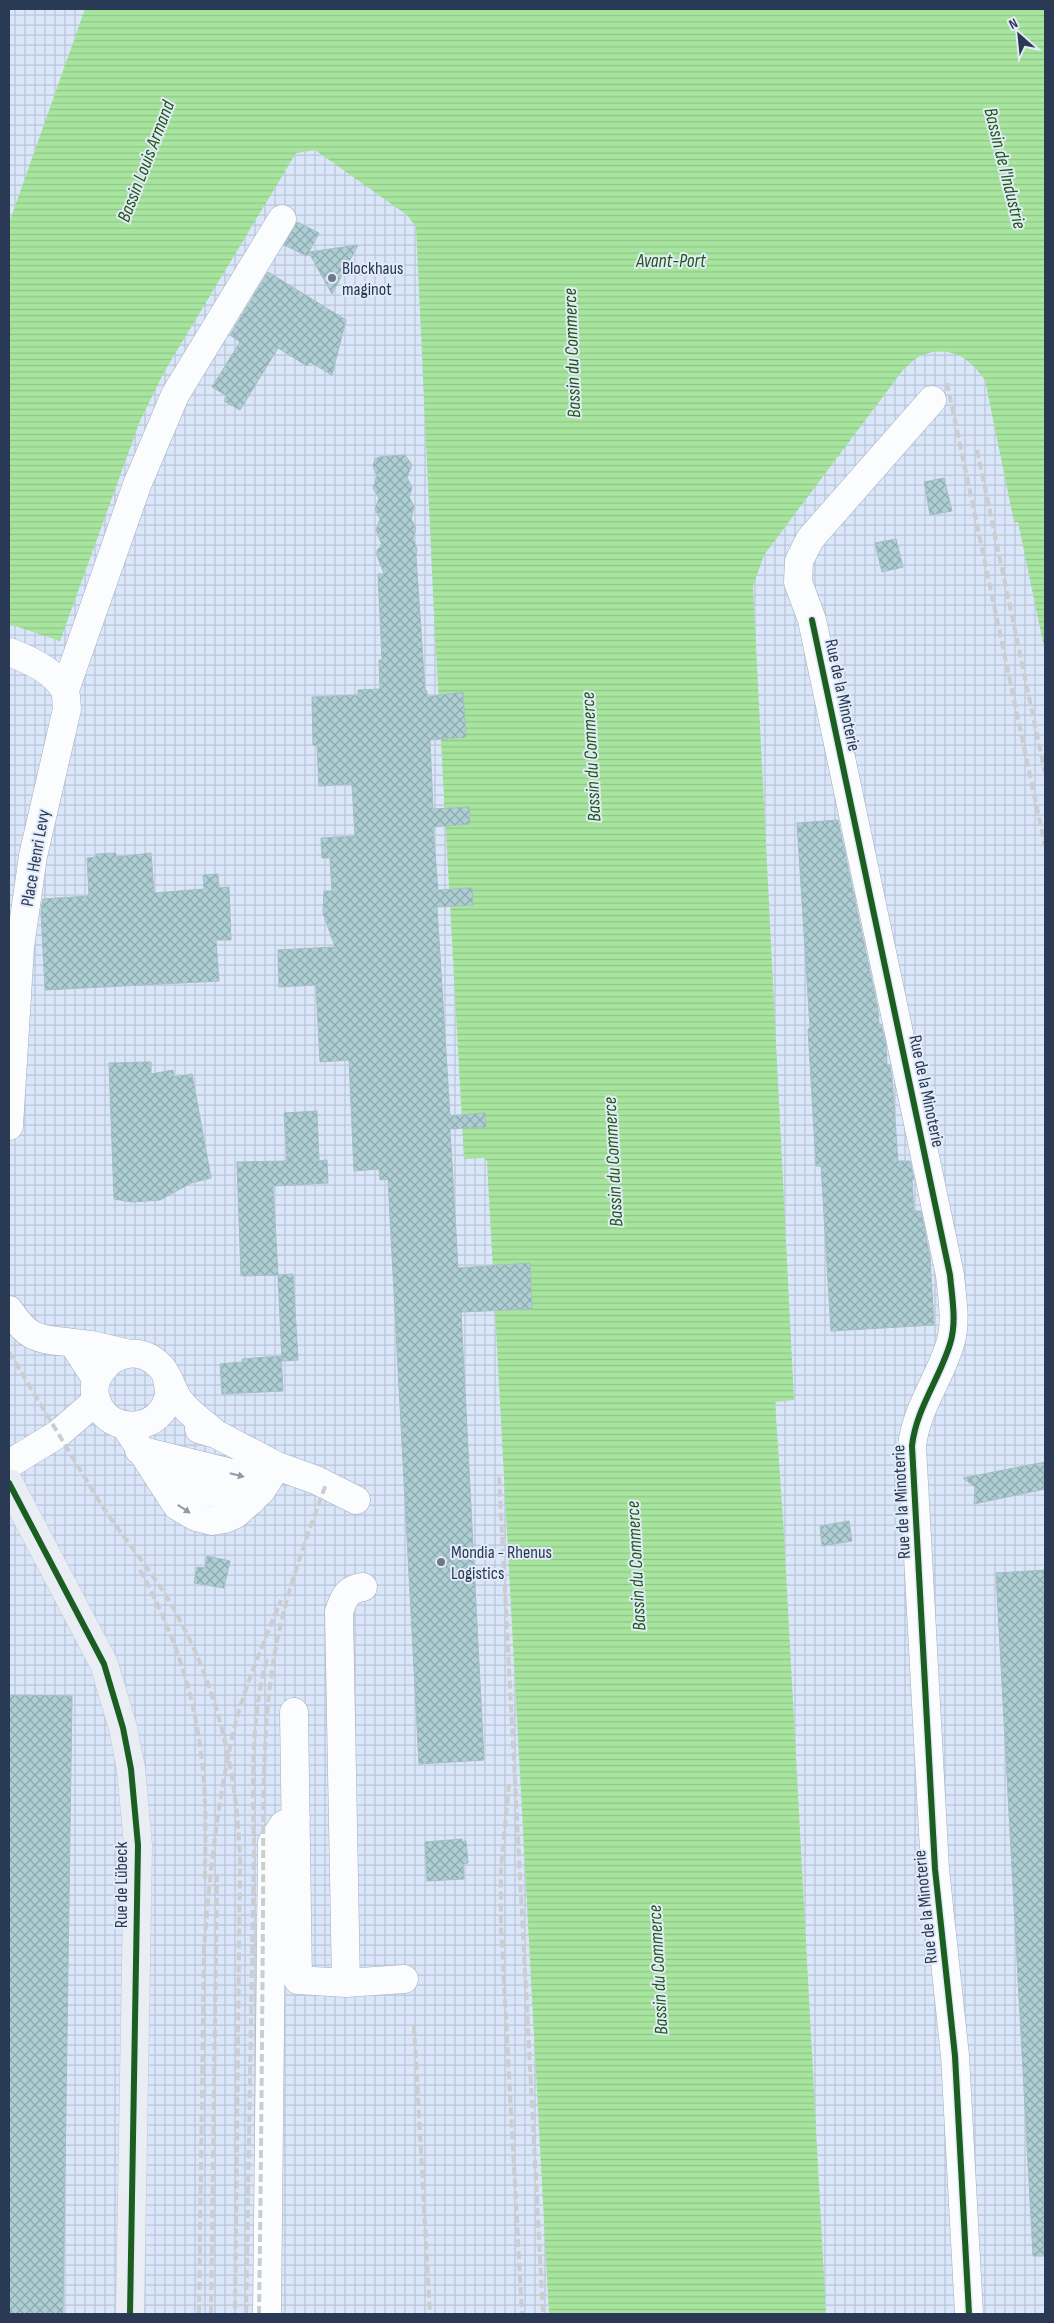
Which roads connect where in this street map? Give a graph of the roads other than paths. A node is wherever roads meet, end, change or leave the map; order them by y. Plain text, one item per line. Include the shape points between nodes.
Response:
1 (282, 219) dead end
2 (932, 400) dead end
3 (9, 652) edge
4 (65, 690) junction
5 (9, 1126) edge
6 (9, 1310) edge
7 (73, 1343) junction
8 (125, 1353) junction
9 (167, 1379) junction
10 (96, 1390) junction
11 (155, 1419) junction
12 (126, 1433) junction
13 (58, 1434) junction
14 (216, 1434) junction
15 (9, 1464) edge
16 (9, 1483) edge
17 (265, 1483) junction
18 (356, 1500) dead end
19 (363, 1587) dead end
20 (294, 1712) dead end
21 (296, 1818) junction
22 (404, 1979) dead end
23 (346, 1983) junction
24 (130, 2314) edge
25 (266, 2314) edge
26 (969, 2314) edge

1 - 4 street via 175,395 138,485
2 - 26 street, Rue de la Minoterie via 810,539 799,561 798,582 812,620 950,1275 954,1318 950,1343 914,1426 912,1446 935,1869 955,2056
3 - 4 street via 53,676
4 - 5 street, Place Henri Levy via 67,709 33,856 20,948
6 - 7 street via 26,1333
7 - 8 street
7 - 10 street
8 - 9 street via 136,1352 152,1359 162,1368
8 - 10 street via 107,1362
9 - 11 street via 169,1393 164,1408
9 - 14 street via 180,1401
10 - 12 street via 102,1413
10 - 13 street
11 - 12 street
11 - 14 street
12 - 13 street via 97,1422
12 -> 17 street
12 -> 17 street via 177,1506 196,1517 225,1520 236,1514
13 - 15 street
14 - 17 street
16 - 24 main road, Rue de Lübeck via 104,1664 131,1769 138,1846
17 - 18 street via 316,1480
19 - 23 street via 345,1595 339,1612
20 - 21 street
21 - 23 street via 298,1980
21 - 25 street via 283,1825 272,1842
22 - 23 street

